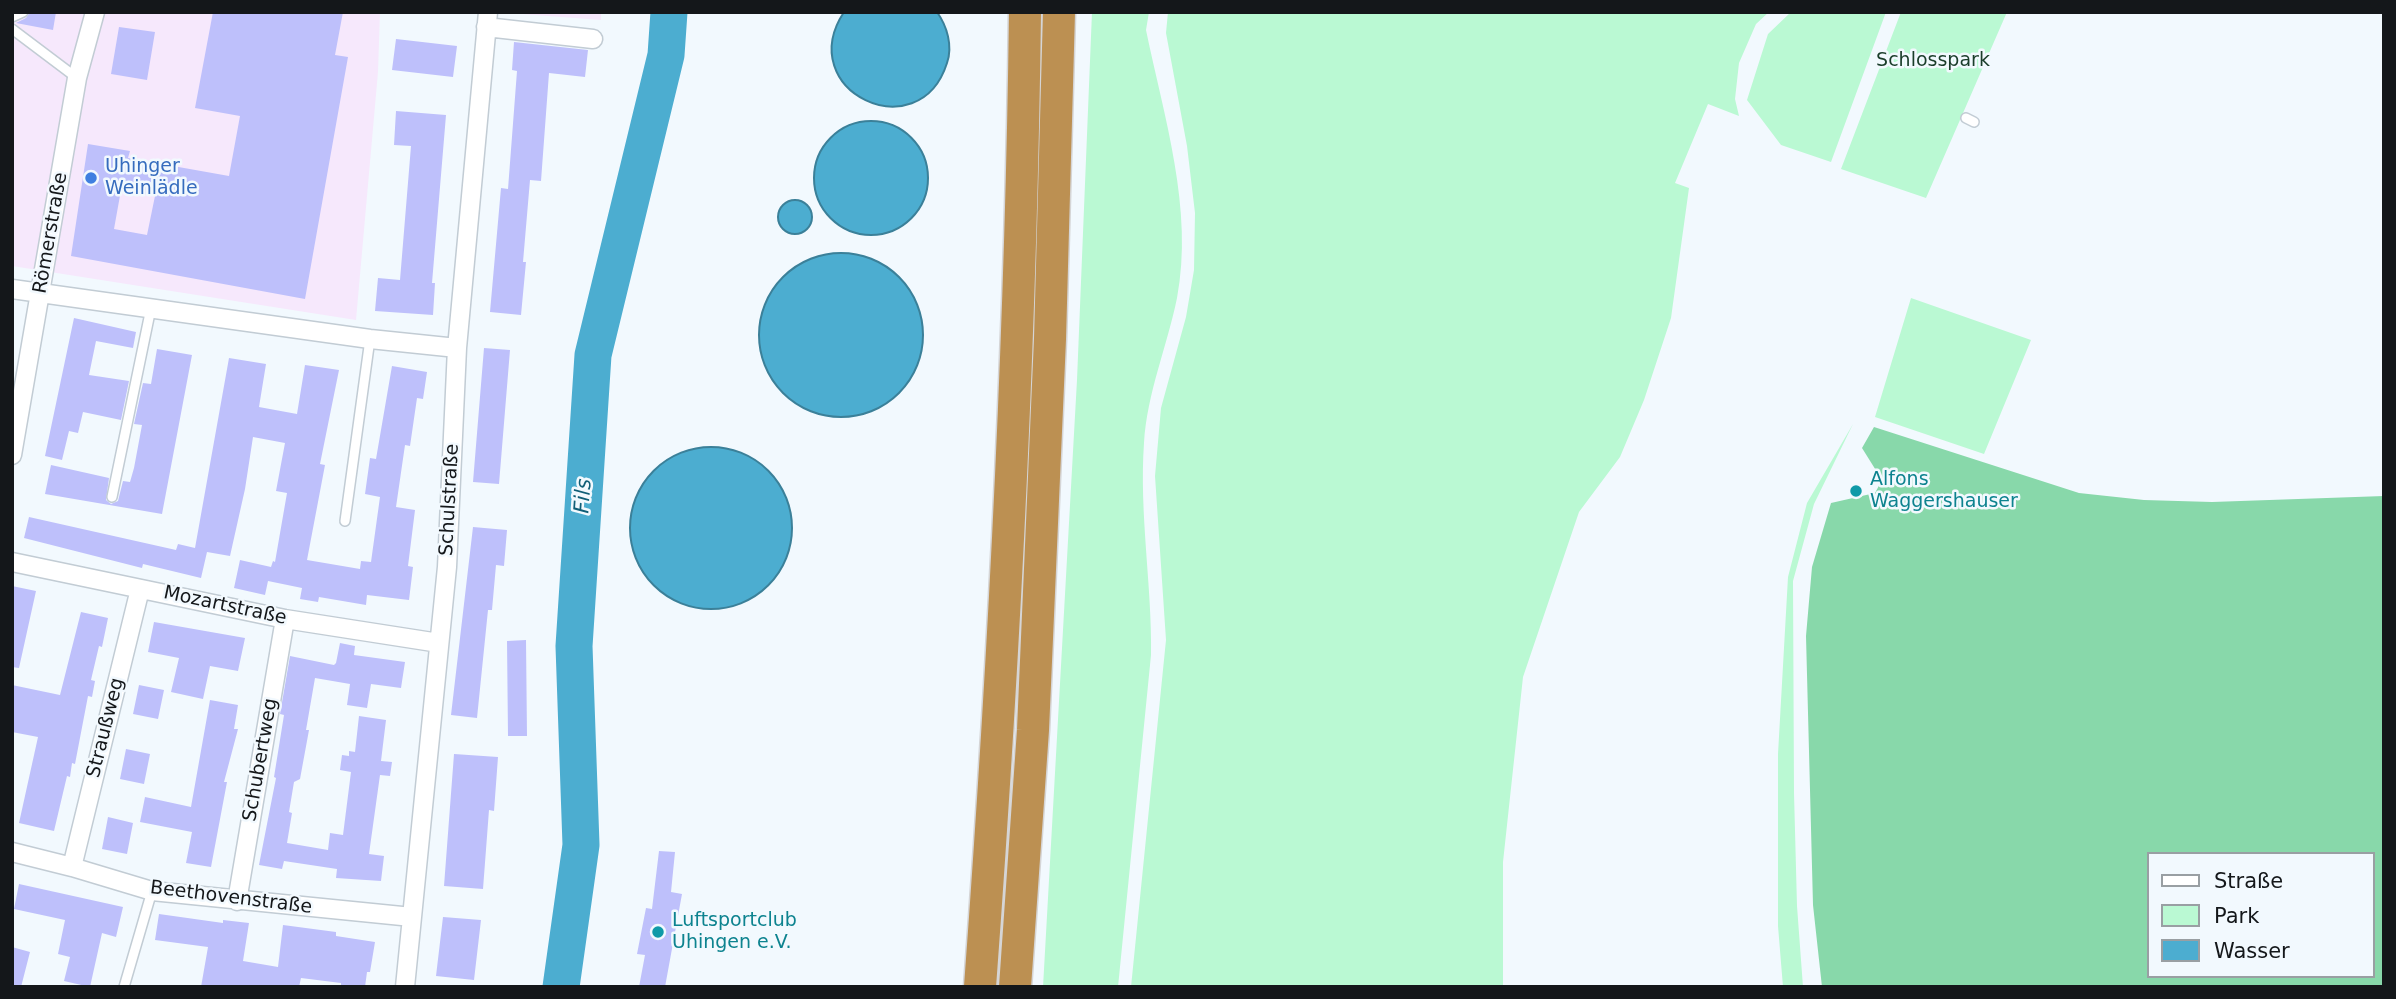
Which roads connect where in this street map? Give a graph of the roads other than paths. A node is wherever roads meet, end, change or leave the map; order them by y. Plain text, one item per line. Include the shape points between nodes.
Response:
1 (23, 12) edge
2 (95, 12) edge
3 (1025, 12) edge
4 (1059, 12) edge
5 (12, 17) edge
6 (487, 20) edge
7 (12, 29) edge
8 (593, 39) dead end
9 (77, 78) junction
10 (12, 289) edge
11 (41, 293) junction
12 (150, 308) junction
13 (370, 339) junction
14 (457, 348) junction
15 (12, 455) edge
16 (113, 497) dead end
17 (345, 521) dead end
18 (12, 562) edge
19 (140, 589) junction
20 (285, 619) junction
21 (439, 643) junction
22 (12, 852) edge
23 (72, 867) junction
24 (152, 891) junction
25 (237, 901) junction
26 (412, 917) junction
27 (124, 987) edge
28 (405, 987) edge
29 (980, 987) edge
30 (1014, 987) edge

1 - 5 lane
2 - 9 street, Römerstraße
3 - 29 highway via 1015,429
4 - 30 highway via 1033,730
6 - 8 street
6 - 14 street, Schulstraße
7 - 9 lane
9 - 11 street, Römerstraße
10 - 11 street
11 - 12 street
11 - 15 street, Römerstraße
12 - 13 street
12 - 16 lane
13 - 14 street
13 - 17 lane
14 - 21 street, Schulstraße
18 - 19 street, Mozartstraße
19 - 20 street, Mozartstraße
19 - 23 street, Straußweg
20 - 21 street, Mozartstraße
20 - 25 street, Schubertweg
21 - 26 street, Schulstraße
22 - 23 street, Beethovenstraße
23 - 24 street, Beethovenstraße
24 - 25 street, Beethovenstraße
24 - 27 lane
25 - 26 street, Beethovenstraße
26 - 28 street, Schulstraße

